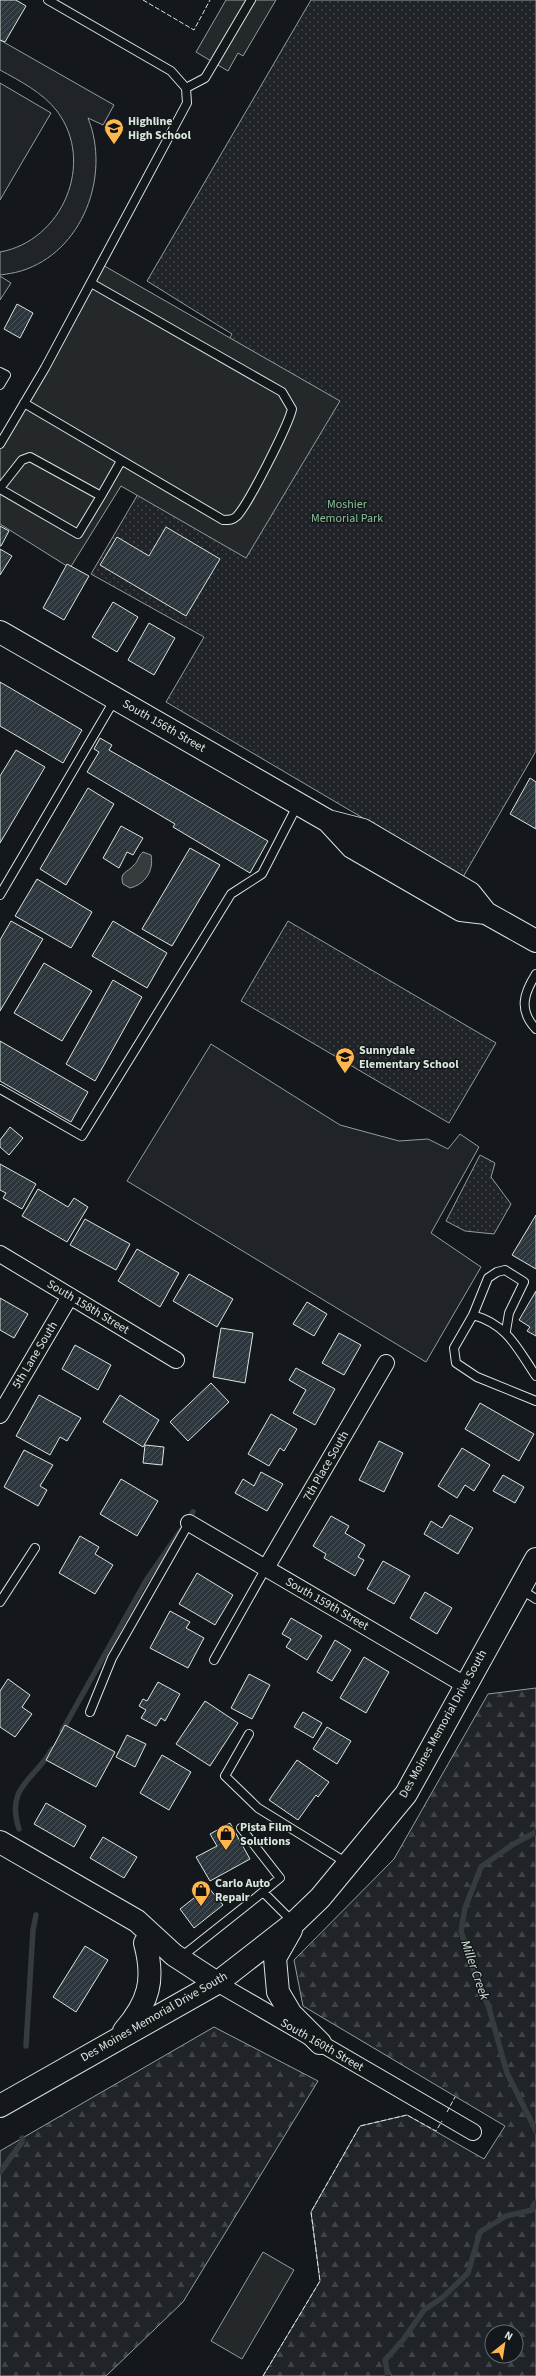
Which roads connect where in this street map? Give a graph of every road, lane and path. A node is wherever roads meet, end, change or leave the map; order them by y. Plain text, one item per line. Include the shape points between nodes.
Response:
1 (48, 0) edge
2 (251, 0) edge
3 (186, 88) junction
4 (91, 282) junction
5 (0, 372) edge
6 (0, 385) edge
7 (24, 403) junction
8 (0, 444) edge
9 (121, 461) junction
10 (0, 488) edge
11 (101, 496) junction
12 (0, 632) edge
13 (115, 698) junction
14 (298, 804) junction
15 (0, 895) edge
16 (536, 941) edge
17 (536, 974) edge
18 (536, 1029) edge
19 (0, 1089) edge
20 (0, 1254) edge
21 (70, 1296) junction
22 (473, 1315) junction
23 (506, 1331) junction
24 (176, 1360) dead end
25 (386, 1363) dead end
26 (536, 1376) edge
27 (536, 1400) edge
28 (0, 1415) edge
29 (189, 1523) joint
30 (35, 1548) dead end
31 (536, 1559) edge
32 (266, 1568) junction
33 (528, 1594) edge
34 (0, 1602) edge
35 (214, 1660) dead end
36 (465, 1685) junction
37 (90, 1712) dead end
38 (249, 1734) dead end
39 (241, 1828) dead end
40 (0, 1842) edge
41 (0, 1856) edge
42 (348, 1864) junction
43 (263, 1892) junction
44 (294, 1924) junction
45 (145, 1943) junction
46 (177, 1956) junction
47 (217, 1983) junction
48 (116, 2040) junction
49 (320, 2043) junction
50 (0, 2106) edge
51 (473, 2132) dead end

1 - 3 lane via 171,71
2 - 3 lane via 205,78
3 - 4 lane via 187,103
4 - 7 lane
4 - 9 lane via 282,392 292,409 289,422 233,520 223,520
5 - 6 lane via 6,375
7 - 8 lane
7 - 9 lane
9 - 11 lane
10 - 11 lane via 22,460 30,457
10 - 11 lane via 78,534
12 - 13 main road, South 156th Street
13 - 14 main road, South 156th Street
13 - 15 lane
14 - 16 main road, South 156th Street via 328,821 363,830 470,893 486,913
14 - 19 lane via 262,874 231,894 82,1136
17 - 18 lane via 526,990 524,1001 526,1013
20 - 21 street, South 158th Street
21 - 24 street, South 158th Street
21 - 28 street, 5th Lane South
22 - 23 lane via 486,1318
22 - 23 lane via 488,1278 505,1270 524,1282 509,1313
22 - 27 lane via 454,1348 456,1363 477,1377
23 - 26 lane
25 - 32 street, 7th Place South
29 - 32 street, South 159th Street
29 - 37 lane via 112,1658
30 - 34 lane
31 - 33 main road, Des Moines Memorial Drive South
32 - 35 lane
32 - 36 street, South 159th Street
33 - 36 main road, Des Moines Memorial Drive South
36 - 42 main road, Des Moines Memorial Drive South via 406,1794
38 - 42 lane via 225,1776 258,1808
39 - 43 lane via 280,1878
40 - 46 main road, South 160th Street via 138,1921
41 - 45 main road, South 160th Street
42 - 44 main road, Des Moines Memorial Drive South
43 - 44 lane
43 - 46 lane
44 - 47 main road, Des Moines Memorial Drive South
44 - 49 main road via 275,1958 278,1992 291,2014
45 - 46 main road, South 160th Street
45 - 48 main road via 151,1969 149,1988 144,2004
46 - 47 main road, South 160th Street
47 - 48 main road, Des Moines Memorial Drive South
47 - 49 street, South 160th Street
48 - 50 main road, Des Moines Memorial Drive South
49 - 51 street, South 160th Street

